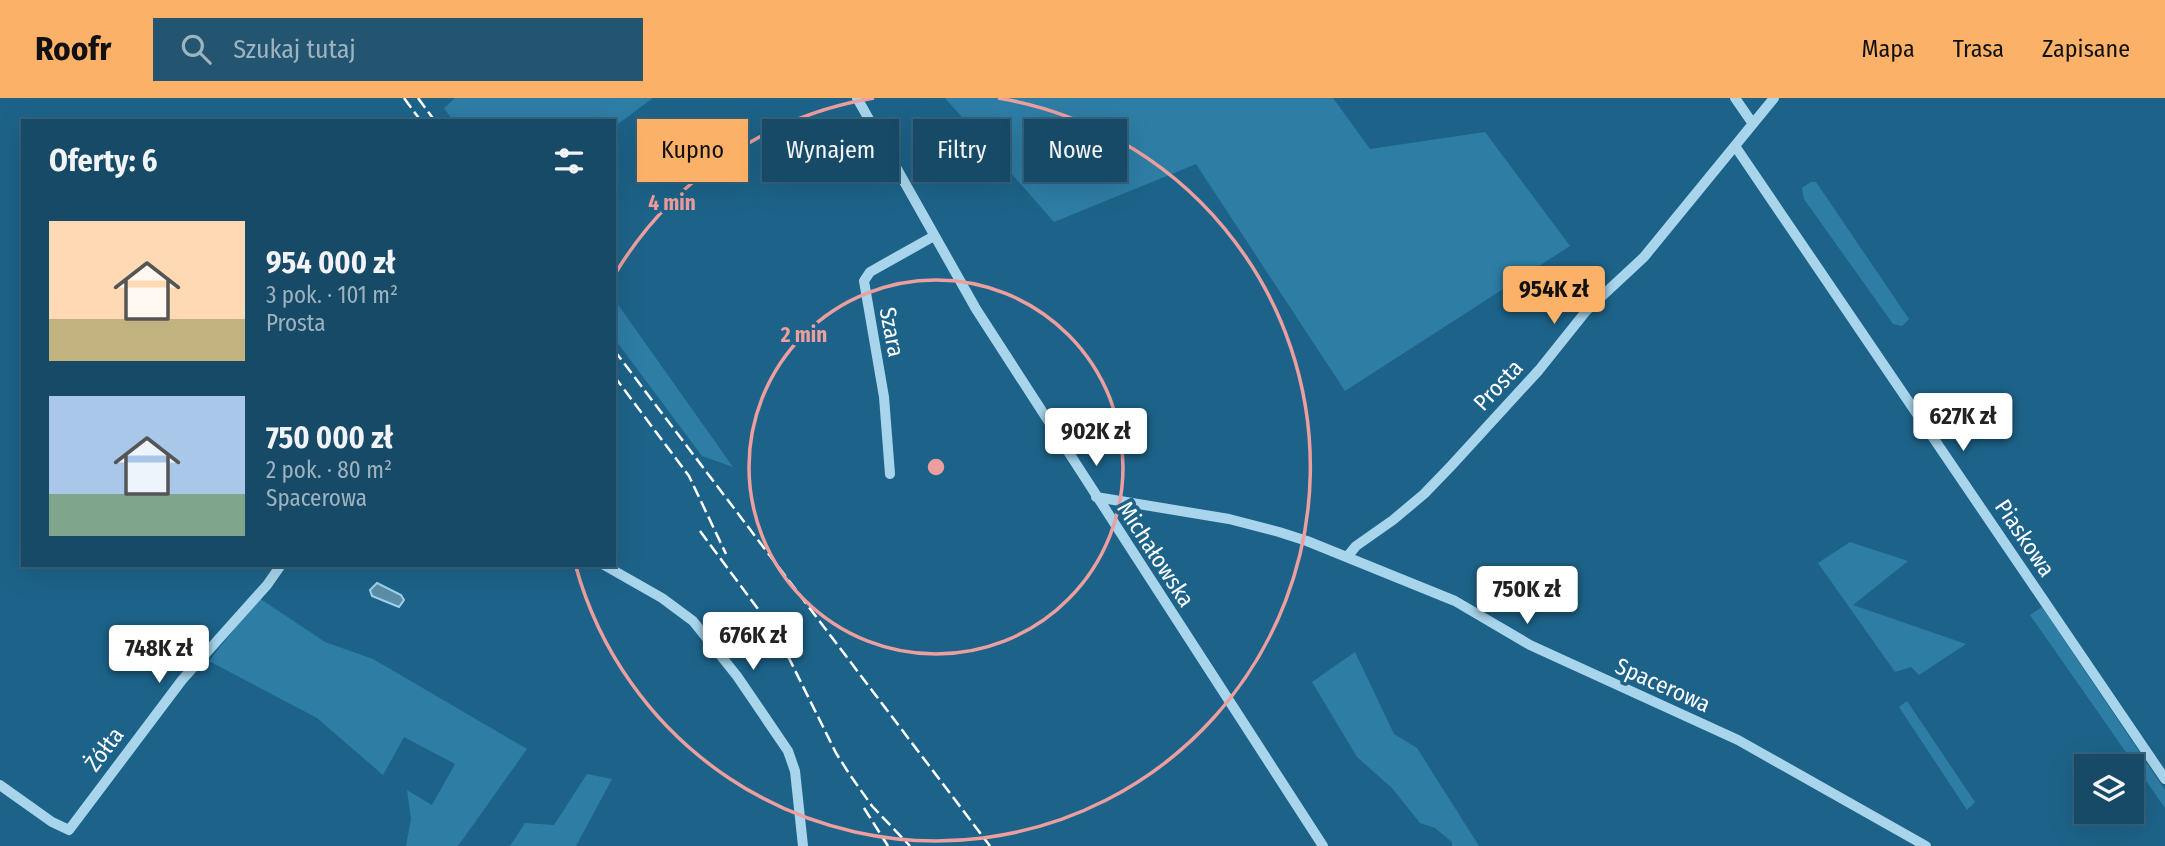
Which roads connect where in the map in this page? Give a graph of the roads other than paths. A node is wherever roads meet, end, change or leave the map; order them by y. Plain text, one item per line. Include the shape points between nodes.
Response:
1 (856, 98) edge
2 (1735, 98) edge
3 (1774, 98) edge
4 (1753, 124) junction
5 (1735, 146) junction
6 (934, 236) junction
7 (890, 474) dead end
8 (1096, 498) junction
9 (1347, 558) junction
10 (280, 567) edge
11 (608, 567) edge
12 (2165, 779) edge
13 (0, 785) edge
14 (803, 846) edge
15 (1323, 846) edge
16 (1926, 846) edge

1 - 6 street, Michałowska
2 - 4 street
3 - 4 street, Prosta
4 - 5 street, Prosta
5 - 9 street, Prosta via 1643,257 1587,310 1451,466
5 - 12 street, Piaskowa
6 - 7 street, Szara via 867,274 864,281 884,397
6 - 8 street, Michałowska
8 - 9 street, Spacerowa via 1229,519 1300,538
8 - 15 street, Michałowska
9 - 16 street, Spacerowa via 1455,601 1530,645 1738,740
10 - 13 street, Żółta via 182,680 69,830
11 - 14 street via 693,621 737,676 788,751 795,771

